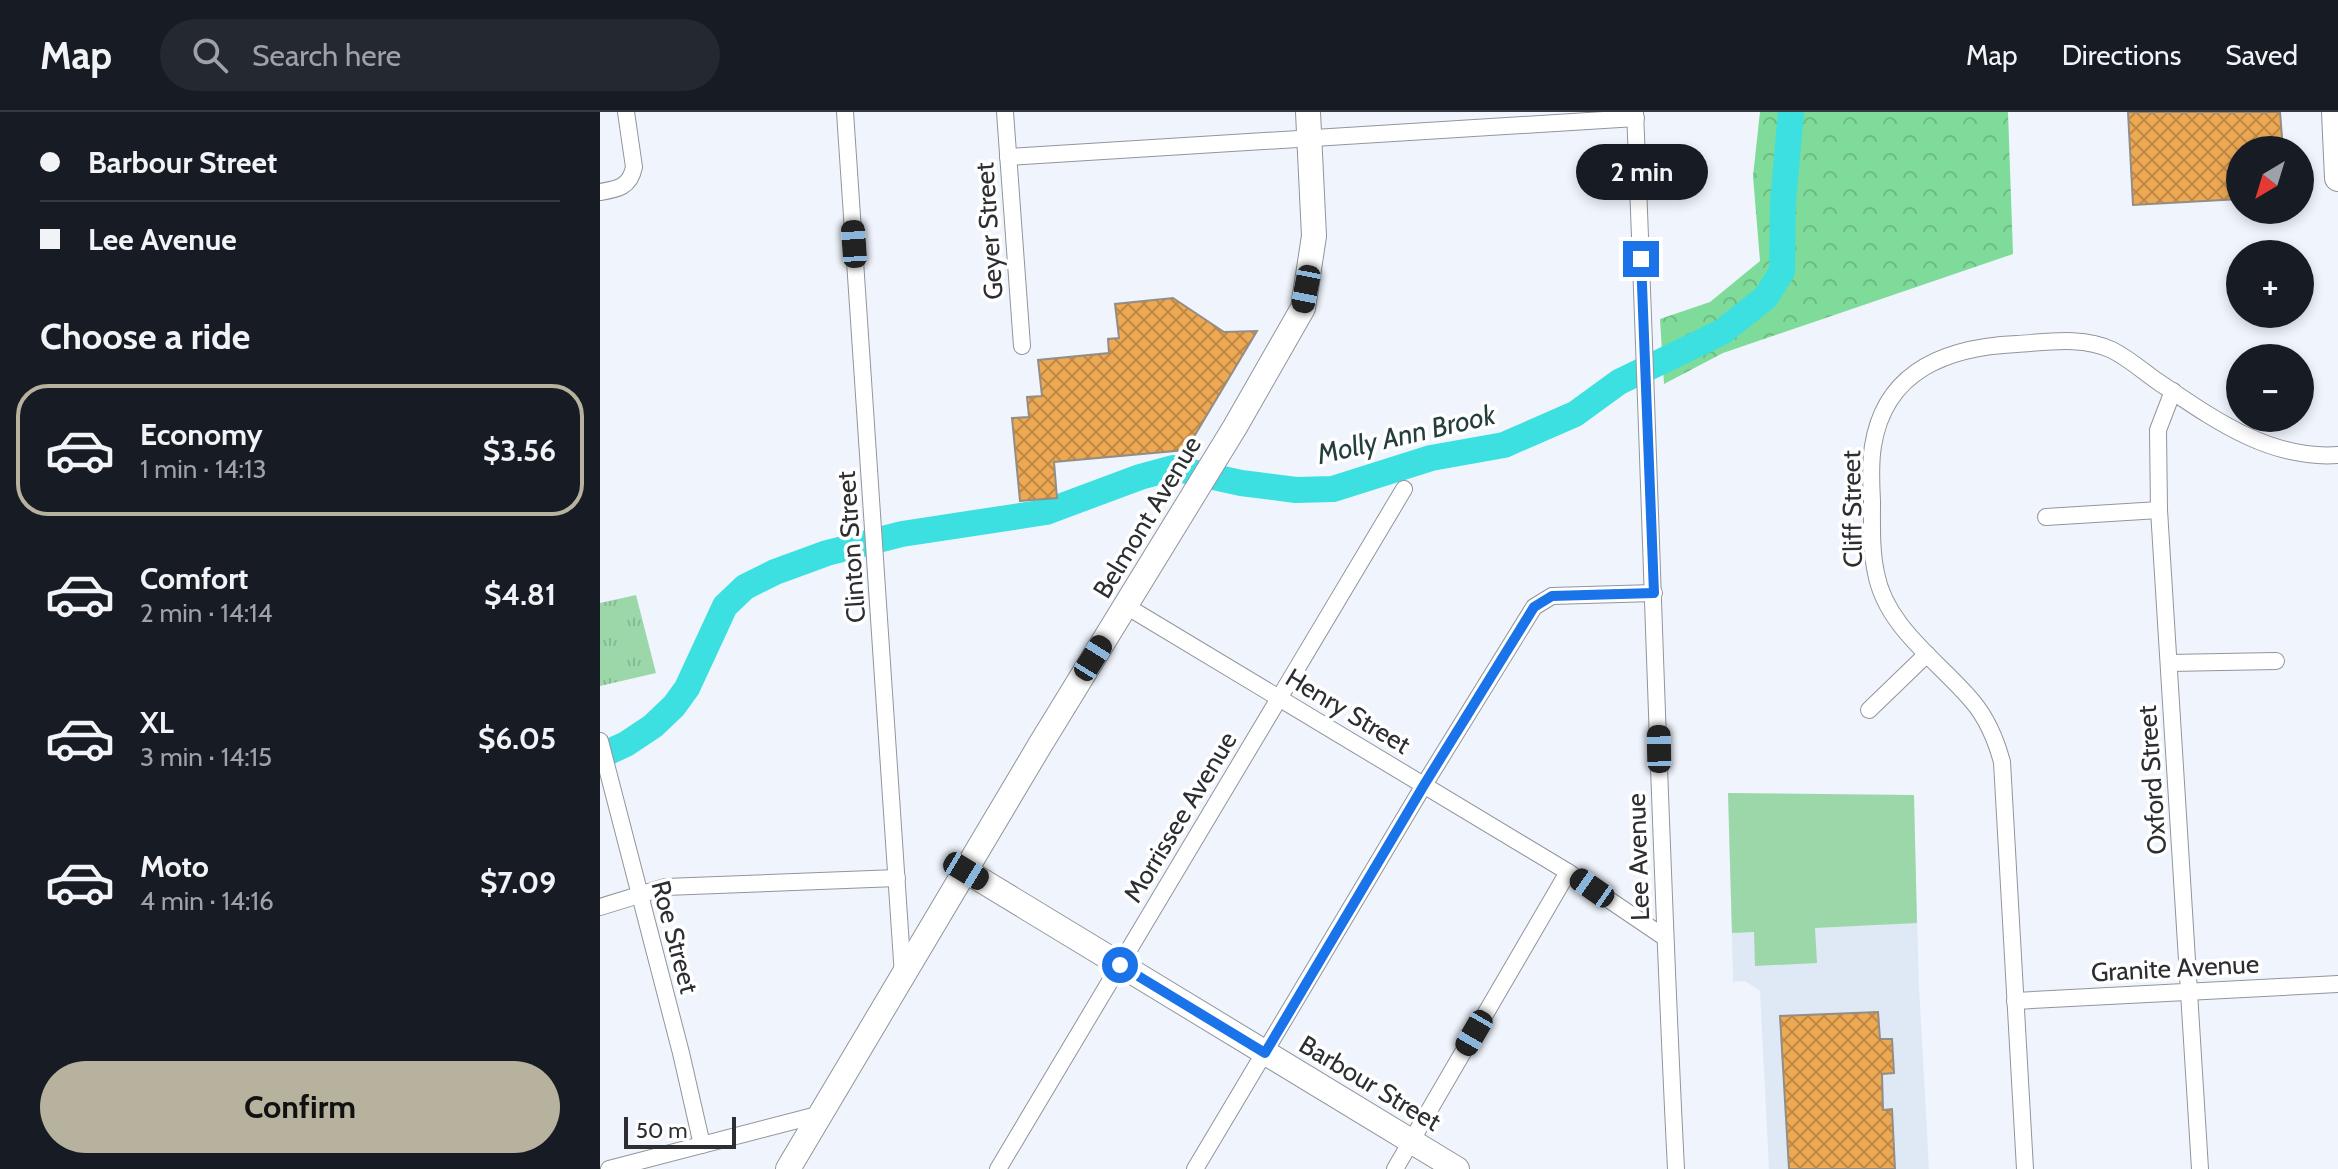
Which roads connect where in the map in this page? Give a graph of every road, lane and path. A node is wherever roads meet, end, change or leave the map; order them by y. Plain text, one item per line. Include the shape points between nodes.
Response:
1 (626, 112) edge
2 (845, 112) edge
3 (1005, 112) edge
4 (1308, 112) edge
5 (2335, 112) edge
6 (1635, 115) edge
7 (1309, 138) junction
8 (2337, 139) edge
9 (1008, 157) junction
10 (2338, 178) edge
11 (600, 192) edge
12 (1022, 346) dead end
13 (2173, 391) junction
14 (2338, 455) edge
15 (1404, 489) dead end
16 (2159, 510) junction
17 (2046, 517) dead end
18 (1654, 593) junction
19 (1126, 606) junction
20 (1927, 654) junction
21 (2276, 661) dead end
22 (2169, 663) junction
23 (1279, 697) junction
24 (1869, 710) dead end
25 (600, 741) edge
26 (1424, 785) junction
27 (966, 871) junction
28 (1568, 872) junction
29 (897, 878) junction
30 (640, 895) junction
31 (600, 907) edge
32 (1664, 937) junction
33 (1120, 965) junction
34 (903, 977) junction
35 (2338, 984) edge
36 (2190, 991) junction
37 (2015, 1001) junction
38 (1265, 1053) junction
39 (821, 1114) junction
40 (1411, 1141) junction
41 (702, 1145) junction
42 (609, 1169) edge
43 (788, 1169) edge
44 (998, 1169) edge
45 (1195, 1169) edge
46 (1395, 1169) edge
47 (1457, 1169) edge
48 (1676, 1169) edge
49 (2025, 1169) edge
50 (2200, 1169) edge

1 - 11 street via 632,176 620,188
2 - 29 street, Clinton Street
3 - 9 street, Geyer Street
4 - 7 main road, Belmont Avenue
5 - 8 main road
6 - 7 street
6 - 18 street, Lee Avenue
7 - 9 street
7 - 19 main road, Belmont Avenue via 1314,236 1303,308
8 - 10 main road
9 - 12 street, Geyer Street
13 - 14 street, Cliff Street via 2274,449
13 - 16 street, Oxford Street via 2158,430
13 - 20 street, Cliff Street via 2114,351 2063,341 1959,351 1915,372 1884,413 1873,445 1873,552 1887,604
15 - 23 street, Morrissee Avenue
16 - 17 street
16 - 22 street, Oxford Street
18 - 26 street via 1552,596 1534,607
18 - 32 street, Lee Avenue
19 - 23 street, Henry Street
19 - 27 main road, Belmont Avenue
20 - 24 street
20 - 37 street, Cliff Street via 1973,701 2002,762
21 - 22 street
22 - 36 street, Oxford Street
23 - 26 street, Henry Street
23 - 33 street, Morrissee Avenue
25 - 30 street, Roe Street
26 - 28 street, Henry Street
26 - 38 street
27 - 33 main road, Barbour Street
27 - 34 main road, Belmont Avenue
28 - 32 street, Henry Street
28 - 40 street
29 - 30 street via 665,887
29 - 34 street, Clinton Street
30 - 31 street
30 - 41 street, Roe Street
32 - 48 street, Lee Avenue
33 - 38 main road, Barbour Street
33 - 44 street, Morrissee Avenue
34 - 39 main road, Belmont Avenue
35 - 36 street, Granite Avenue
36 - 37 street, Granite Avenue
36 - 50 street, Oxford Street
37 - 49 street, Cliff Street
38 - 40 main road, Barbour Street
38 - 45 street
39 - 41 street
39 - 43 main road, Belmont Avenue
40 - 46 street
40 - 47 main road, Barbour Street
41 - 42 street

